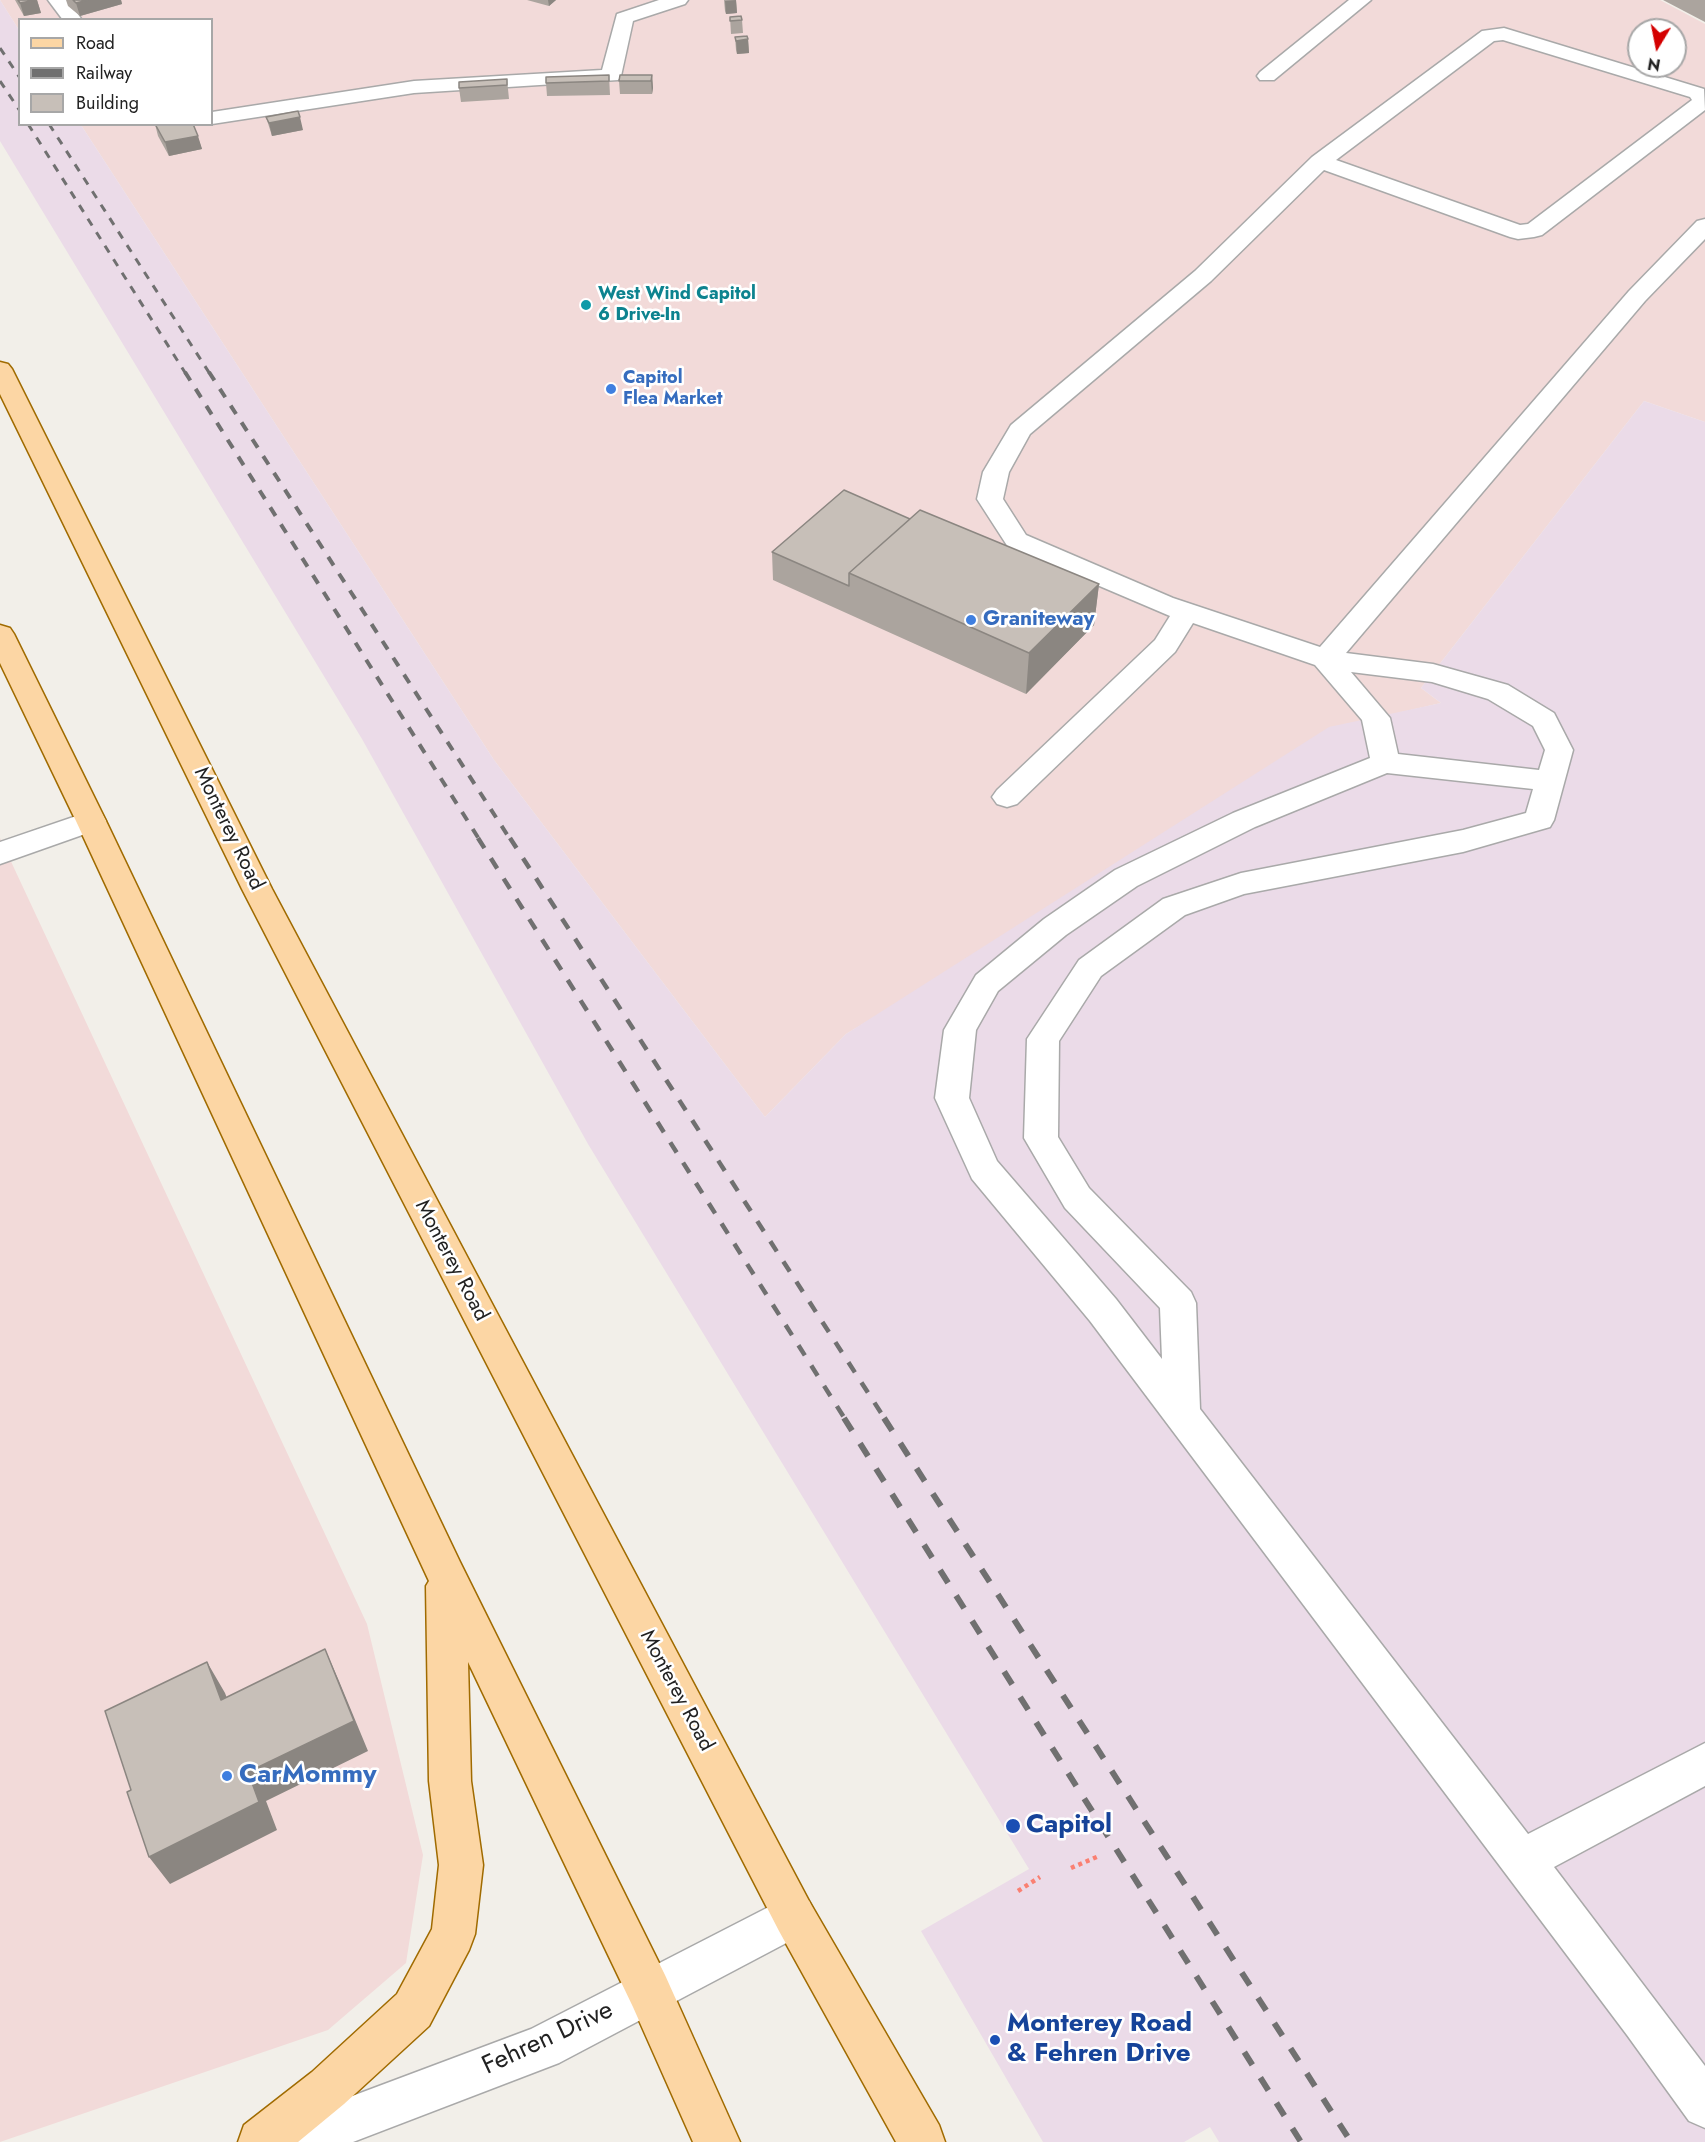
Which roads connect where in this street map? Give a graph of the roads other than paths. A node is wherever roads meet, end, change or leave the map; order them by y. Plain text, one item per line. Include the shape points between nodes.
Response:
1 (58, 0) edge
2 (678, 0) edge
3 (1361, 0) edge
4 (72, 18) edge
5 (1267, 76) dead end
6 (213, 118) edge
7 (1320, 162) junction
8 (1700, 237) edge
9 (0, 369) edge
10 (1186, 612) junction
11 (0, 634) edge
12 (1325, 659) junction
13 (1385, 763) junction
14 (1551, 781) junction
15 (1007, 797) dead end
16 (91, 821) junction
17 (0, 853) edge
18 (1182, 1416) junction
19 (446, 1575) junction
20 (1705, 1764) edge
21 (1521, 1861) junction
22 (794, 1916) junction
23 (649, 1991) junction
24 (1705, 2105) edge
25 (261, 2142) edge
26 (292, 2142) edge
27 (717, 2142) edge
28 (922, 2142) edge

1 - 4 street
2 - 6 street via 624,18 611,75 414,87
3 - 5 street
7 - 7 street via 1518,232 1534,230 1704,101 1697,93 1504,34 1489,35
7 - 10 street via 1203,276 1020,430 996,472 990,499 1017,541
8 - 12 street via 1637,296
9 - 22 main road, Monterey Road via 257,889
10 - 12 street
10 - 15 street via 1165,646
11 - 16 main road
12 - 13 street via 1376,717
12 - 14 street via 1433,673 1498,692 1544,720 1559,750
13 - 14 street
13 - 18 street via 1245,820 1126,878 1055,927 987,983 960,1030 952,1098 984,1169 1103,1310
14 - 18 street via 1539,820 1462,841 1240,884 1174,907 1089,968 1043,1039 1041,1138 1077,1198 1178,1303
16 - 17 street
16 - 19 main road
18 - 21 street
19 - 23 main road
19 - 25 main road via 450,1781 461,1865 453,1934 413,2010 328,2088
20 - 21 street
21 - 24 street
22 - 23 street, Fehren Drive
22 - 28 main road, Monterey Road
23 - 26 street, Fehren Drive via 543,2047
23 - 27 main road

